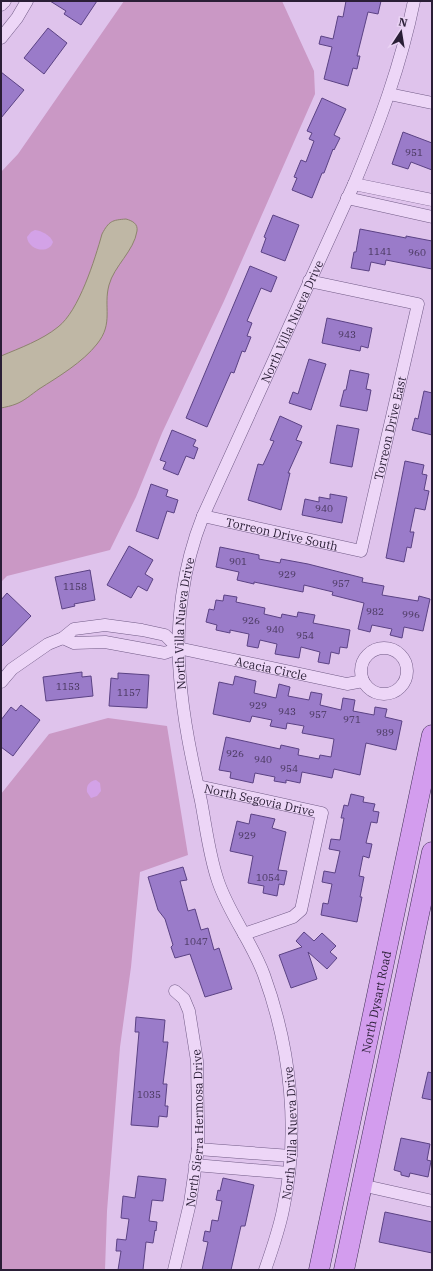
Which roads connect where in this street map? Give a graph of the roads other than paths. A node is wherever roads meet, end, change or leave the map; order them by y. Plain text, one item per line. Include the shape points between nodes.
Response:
1 (5, 1) edge
2 (27, 1) edge
3 (414, 1) edge
4 (1, 5) edge
5 (1, 38) edge
6 (390, 94) junction
7 (432, 103) edge
8 (354, 184) junction
9 (347, 198) junction
10 (432, 200) edge
11 (432, 217) edge
12 (309, 282) junction
13 (203, 516) junction
14 (361, 551) joint
15 (63, 638) junction
16 (178, 648) junction
17 (363, 680) dead end
18 (1, 682) edge
19 (432, 735) edge
20 (198, 786) junction
21 (432, 852) edge
22 (244, 934) junction
23 (175, 991) dead end
24 (198, 1149) junction
25 (290, 1156) junction
26 (196, 1165) junction
27 (289, 1173) junction
28 (361, 1185) junction
29 (432, 1201) edge
30 (174, 1270) edge
31 (265, 1270) edge
32 (319, 1270) edge
33 (344, 1270) edge

1 - 4 street
2 - 5 street
3 - 6 street, North Villa Nueva Drive
6 - 7 street
6 - 8 street, North Villa Nueva Drive
8 - 9 street, North Villa Nueva Drive
8 - 10 street
9 - 11 street
9 - 12 street, North Villa Nueva Drive
12 - 13 street, North Villa Nueva Drive
12 - 14 street, Torreon Drive East via 418,304
13 - 14 street, Torreon Drive South
13 - 16 street, North Villa Nueva Drive via 183,589
15 - 16 street via 74,643 105,642 165,653
15 - 16 street via 74,629 105,625 165,635
15 - 18 street via 48,644 12,669
16 - 17 street, Acacia Circle via 348,684
16 - 20 street, North Villa Nueva Drive via 183,708
19 - 32 main road, North Dysart Road
20 - 22 street, North Villa Nueva Drive via 218,880
20 - 22 street, North Segovia Drive via 322,813 301,910 294,917
21 - 28 main road, North Dysart Road
22 - 25 street, North Villa Nueva Drive via 264,974 279,1027 291,1104
23 - 24 street, North Sierra Hermosa Drive via 184,999 189,1011 197,1061
24 - 25 street
24 - 26 street, North Sierra Hermosa Drive
25 - 27 street, North Villa Nueva Drive
26 - 27 street
26 - 30 street, North Sierra Hermosa Drive
27 - 31 street, North Villa Nueva Drive via 283,1211
28 - 29 street
28 - 33 main road, North Dysart Road

